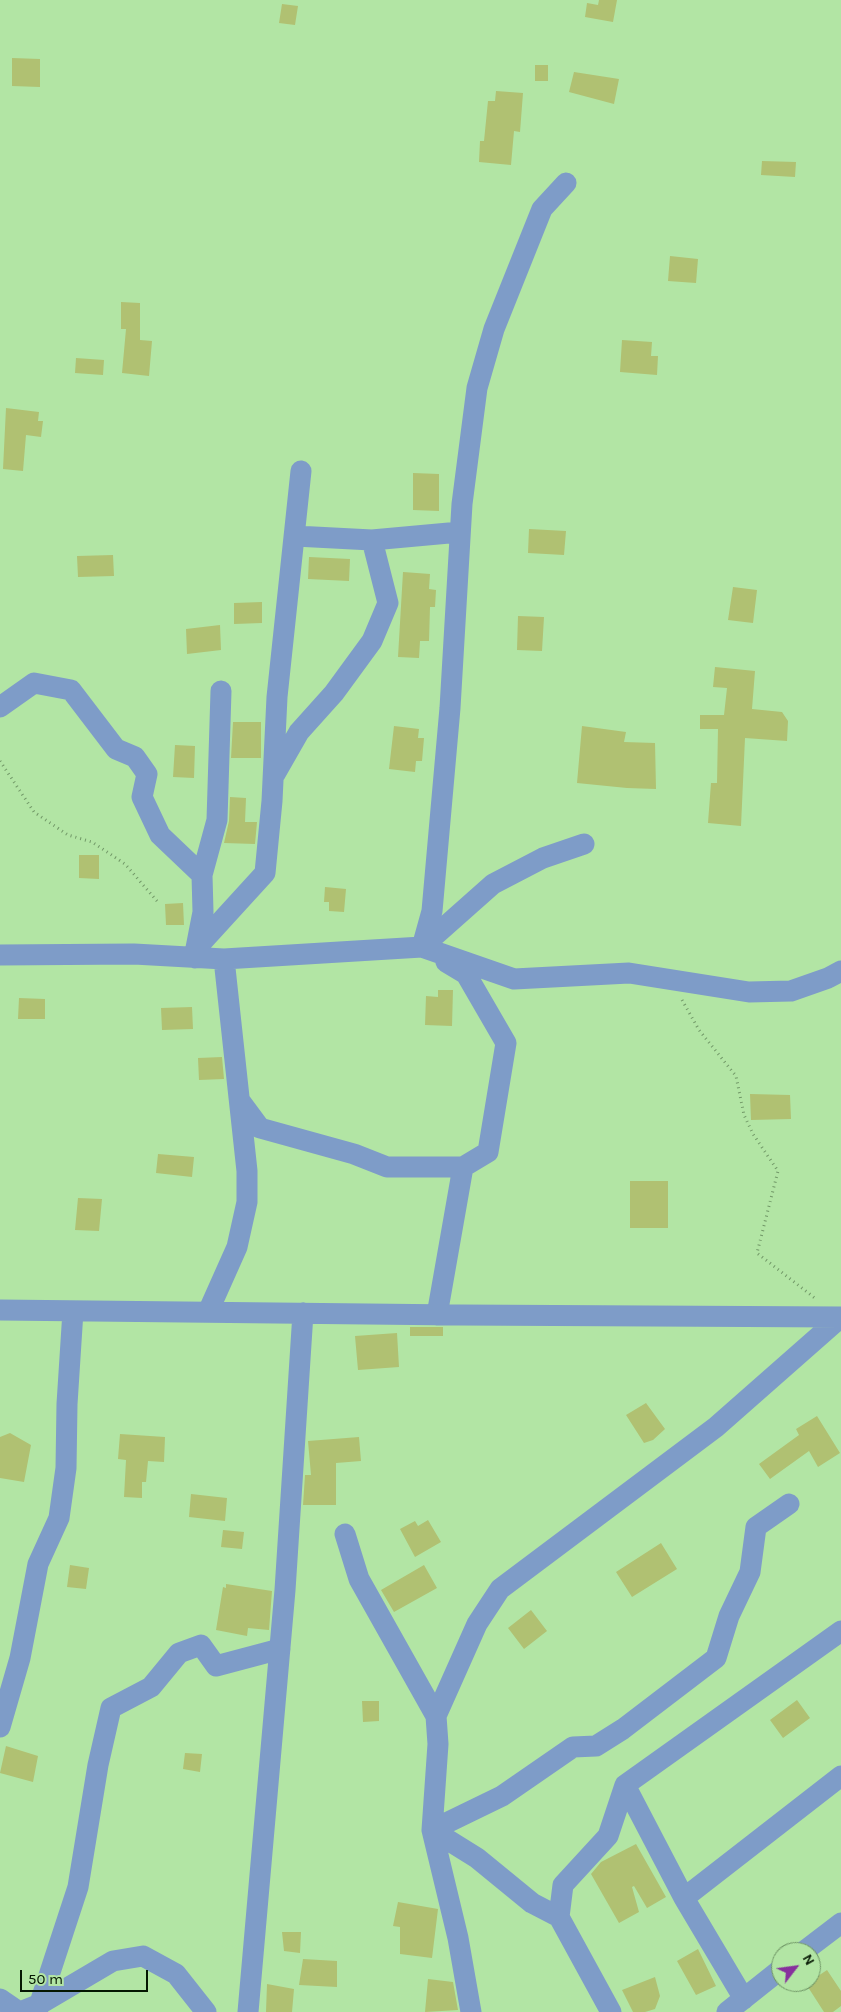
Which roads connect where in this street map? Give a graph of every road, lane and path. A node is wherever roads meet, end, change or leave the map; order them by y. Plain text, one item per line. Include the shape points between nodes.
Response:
1 (566, 183) dead end
2 (302, 471) dead end
3 (460, 532) junction
4 (295, 536) junction
5 (372, 540) junction
6 (221, 691) dead end
7 (0, 707) edge
8 (0, 761) edge
9 (273, 779) junction
10 (584, 844) dead end
11 (202, 875) junction
12 (157, 901) dead end
13 (422, 947) junction
14 (0, 955) edge
15 (195, 958) junction
16 (224, 959) junction
17 (841, 971) edge
18 (671, 980) junction
19 (238, 1099) junction
20 (464, 1167) junction
21 (818, 1300) dead end
22 (0, 1310) edge
23 (73, 1311) junction
24 (208, 1312) junction
25 (303, 1313) junction
26 (437, 1315) junction
27 (841, 1317) edge
28 (789, 1504) dead end
29 (345, 1534) dead end
30 (841, 1631) edge
31 (280, 1649) junction
32 (436, 1716) junction
33 (0, 1727) edge
34 (841, 1776) edge
35 (626, 1785) junction
36 (432, 1830) junction
37 (684, 1898) junction
38 (559, 1917) junction
39 (841, 1923) edge
40 (816, 1942) edge
41 (771, 1977) edge
42 (0, 1999) edge
43 (736, 2006) edge
44 (39, 2008) edge
45 (20, 2012) edge
46 (206, 2012) edge
47 (248, 2012) edge
48 (471, 2012) edge
49 (612, 2012) edge

1 - 3 street via 542,209 494,329 477,388
2 - 4 street
3 - 5 street
3 - 13 street via 450,708 432,911
4 - 5 street
4 - 9 street via 277,697
5 - 9 street via 388,603 372,641 334,693 299,732
6 - 11 street via 217,820
7 - 11 street via 34,683 71,690 116,749 135,757 147,774 142,798 160,835
8 - 12 path via 34,812 68,836 92,842 125,864
9 - 15 street via 265,874 202,942
10 - 13 street via 543,858 493,884
11 - 15 street via 203,912
13 - 16 street
13 - 18 street via 514,979 629,973
13 - 20 street via 466,974 506,1043 488,1152
14 - 15 street via 134,954
15 - 16 street
16 - 19 street
17 - 18 street via 792,991 749,992
18 - 21 path via 699,1030 736,1076 747,1121 778,1171 756,1252
19 - 20 street via 260,1128 354,1154 387,1167
19 - 24 street via 247,1170 247,1202 237,1247
20 - 26 street
22 - 23 street
23 - 24 street
23 - 33 street via 66,1468 59,1518 38,1564 20,1658
24 - 25 street
25 - 26 street
25 - 31 street
26 - 27 street
27 - 32 street via 716,1427 500,1589 477,1624
28 - 36 street via 756,1527 750,1572 729,1616 716,1658 596,1746 573,1747 502,1796
29 - 32 street via 359,1579
30 - 35 street
31 - 44 street via 216,1666 201,1645 179,1653 151,1687 111,1708 78,1886
31 - 47 street
32 - 36 street via 438,1744
34 - 37 street
35 - 37 street
35 - 38 street via 608,1836 563,1885
36 - 38 street via 477,1858 532,1903
36 - 48 street via 458,1938
37 - 43 street
38 - 49 street
39 - 40 street
41 - 43 street
42 - 45 street
44 - 45 street
44 - 46 street via 113,1961 143,1956 176,1974

